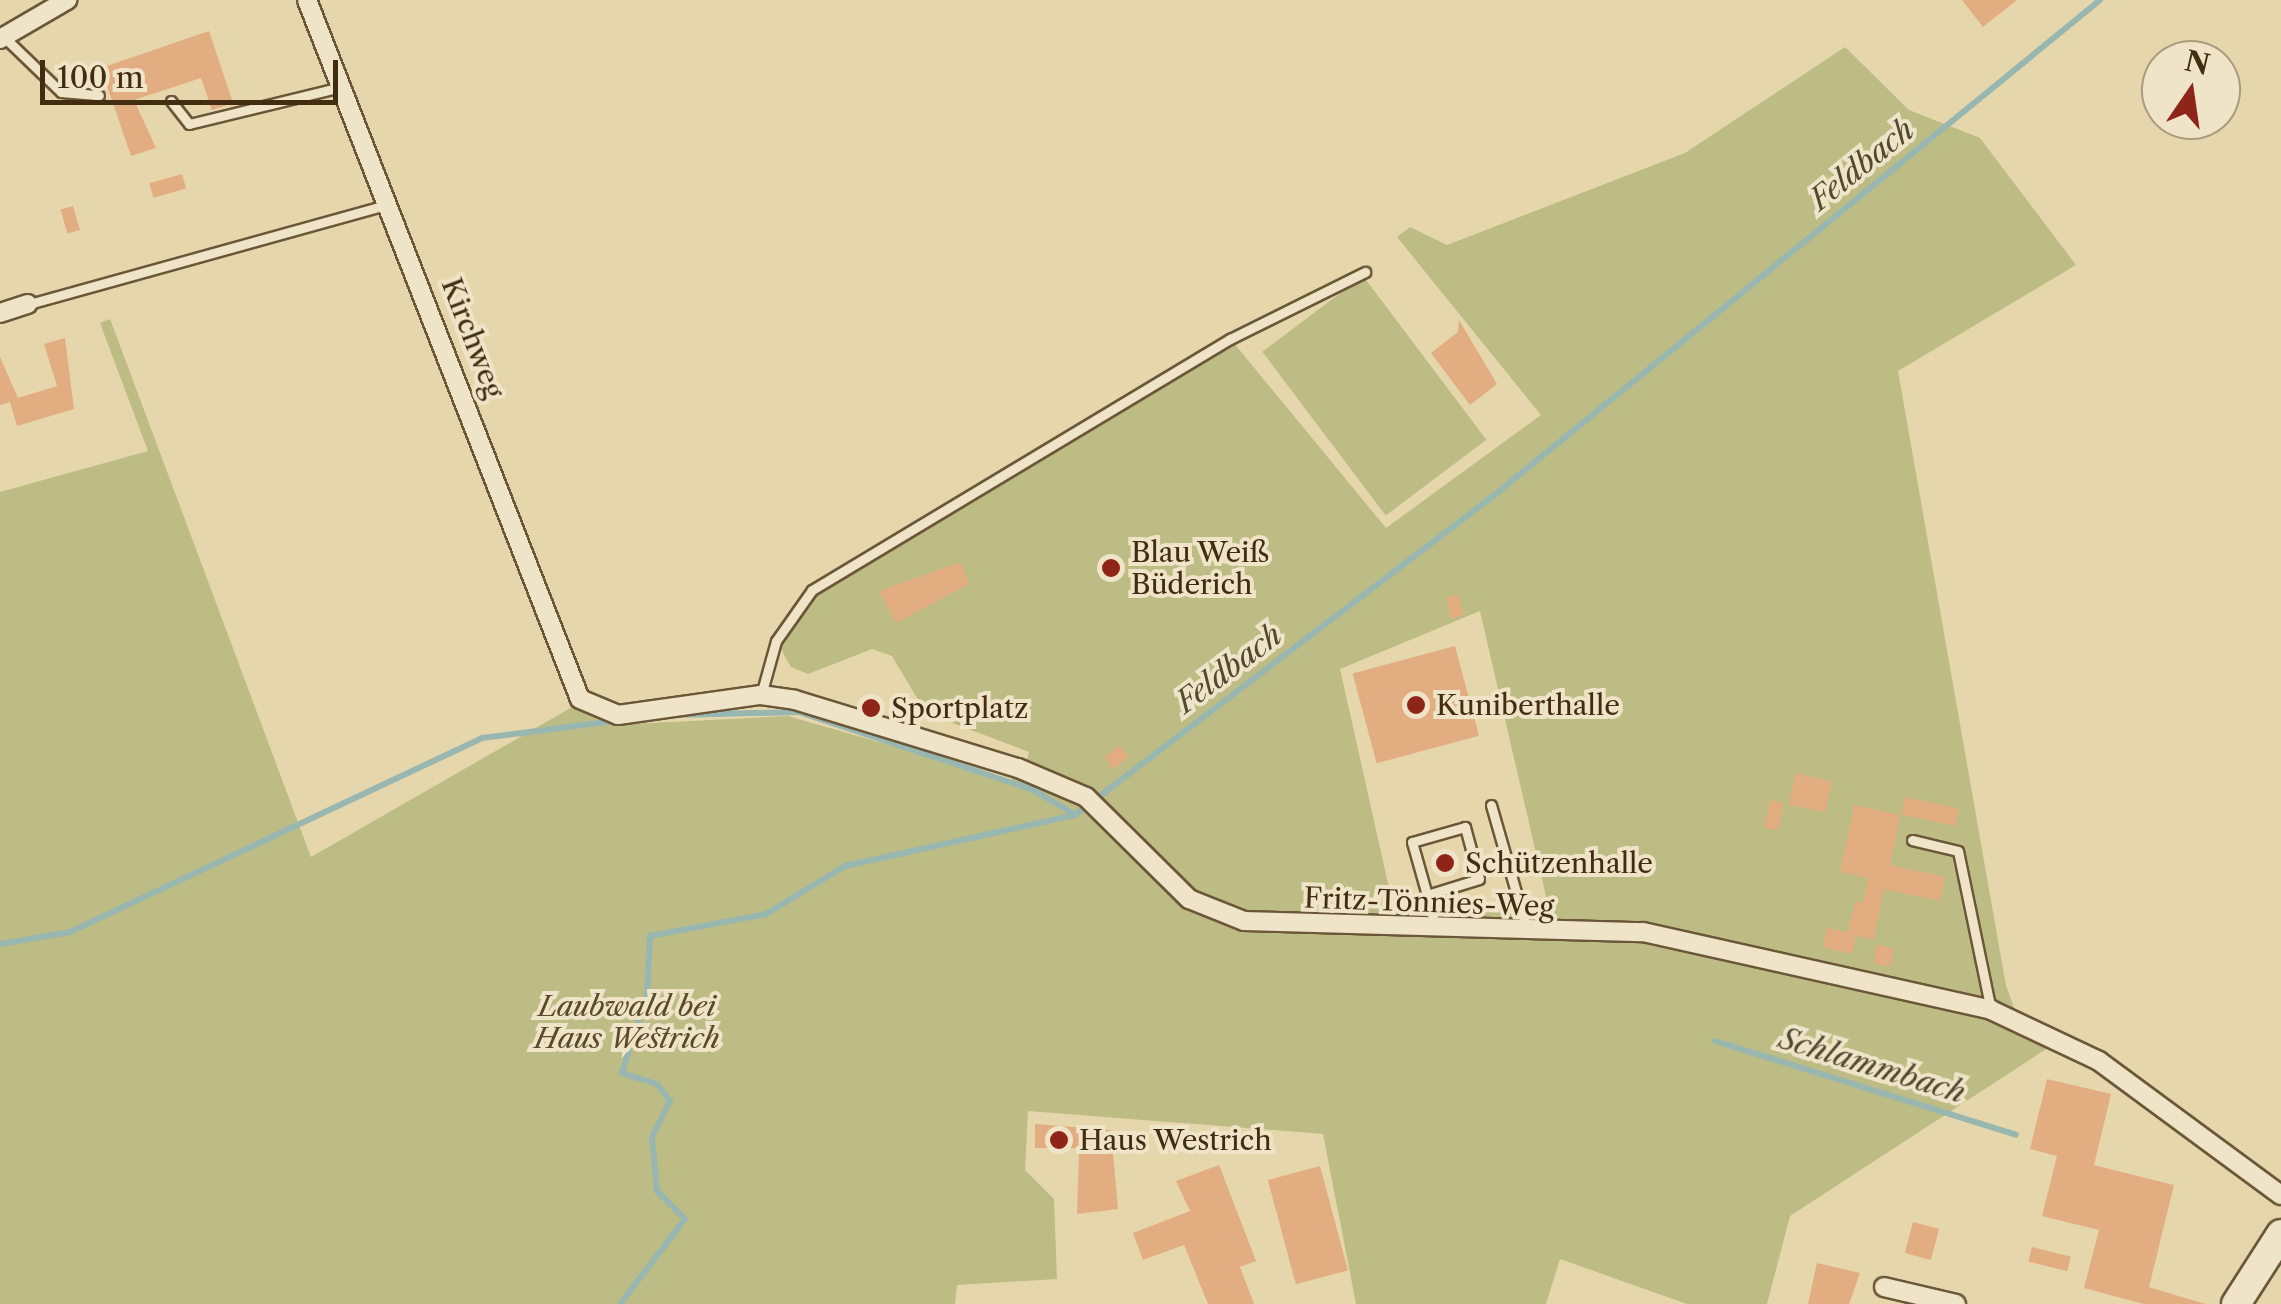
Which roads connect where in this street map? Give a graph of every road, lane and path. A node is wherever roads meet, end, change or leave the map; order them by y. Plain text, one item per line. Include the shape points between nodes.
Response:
1 (66, 0) edge
2 (306, 0) edge
3 (2, 38) edge
4 (343, 85) junction
5 (99, 95) dead end
6 (171, 101) dead end
7 (393, 203) junction
8 (1365, 272) dead end
9 (28, 304) joint
10 (0, 313) edge
11 (761, 695) junction
12 (580, 698) joint
13 (1491, 805) dead end
14 (1912, 840) dead end
15 (1427, 895) junction
16 (1438, 932) junction
17 (1528, 934) junction
18 (1991, 1010) junction
19 (2281, 1195) edge
20 (2281, 1234) edge
21 (1884, 1287) dead end
22 (1956, 1304) edge
23 (2236, 1304) edge

1 - 3 street
2 - 4 street, Kirchweg
3 - 5 lane via 61,92
4 - 6 lane via 216,122 180,121
4 - 7 street, Kirchweg
7 - 9 lane
7 - 12 street, Kirchweg
8 - 11 lane via 1230,339 812,590 776,641
9 - 10 street
11 - 12 street, Fritz-Tönnies-Weg via 618,714
11 - 16 street, Fritz-Tönnies-Weg via 1018,768 1092,802 1214,914
13 - 17 lane
14 - 18 lane via 1958,851
15 - 15 lane via 1412,842 1465,827 1479,880
15 - 16 lane
16 - 17 street, Fritz-Tönnies-Weg
17 - 18 street, Fritz-Tönnies-Weg via 1643,932
18 - 19 street, Fritz-Tönnies-Weg via 2099,1061
20 - 23 street
21 - 22 street

